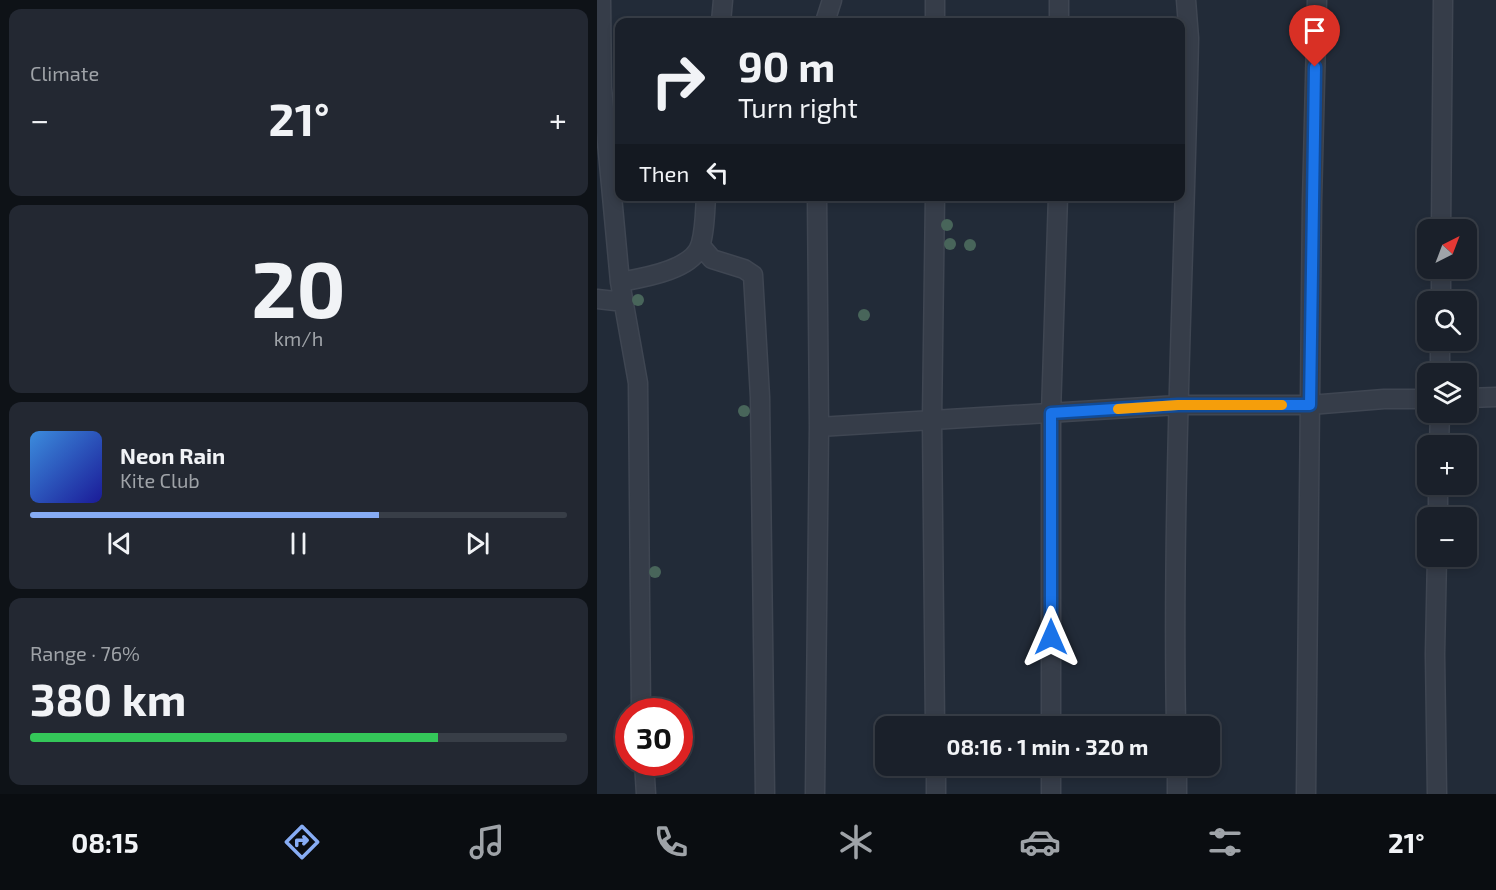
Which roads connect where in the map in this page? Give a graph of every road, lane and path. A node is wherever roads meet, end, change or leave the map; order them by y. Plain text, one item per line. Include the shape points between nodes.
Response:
1 (601, 0) edge
2 (723, 0) edge
3 (832, 0) edge
4 (935, 0) edge
5 (1059, 0) edge
6 (1187, 0) edge
7 (1317, 0) edge
8 (1443, 0) edge
9 (721, 18) edge
10 (826, 18) edge
11 (935, 18) edge
12 (1059, 18) edge
13 (1185, 171) edge
14 (706, 201) edge
15 (817, 201) edge
16 (935, 201) edge
17 (1058, 201) edge
18 (1184, 201) edge
19 (1441, 219) edge
20 (701, 246) junction
21 (620, 282) junction
22 (597, 299) edge
23 (624, 302) junction
24 (1496, 397) edge
25 (1477, 398) edge
26 (1417, 399) edge
27 (1178, 405) junction
28 (1310, 405) junction
29 (1051, 413) junction
30 (931, 421) junction
31 (819, 428) junction
32 (1437, 567) edge
33 (641, 698) edge
34 (935, 716) edge
35 (1051, 716) edge
36 (1176, 716) edge
37 (645, 776) edge
38 (936, 776) edge
39 (1051, 776) edge
40 (1177, 776) edge
41 (646, 794) edge
42 (765, 794) edge
43 (815, 794) edge
44 (936, 794) edge
45 (1051, 794) edge
46 (1177, 794) edge
47 (1307, 794) edge
48 (1437, 794) edge

1 - 21 street via 602,88
2 - 9 street
3 - 10 street
4 - 11 street
5 - 12 street
6 - 13 street
7 - 28 street
8 - 19 street
14 - 20 street
15 - 31 street
16 - 30 street
17 - 29 street
18 - 27 street
20 - 21 street via 687,260 663,273
20 - 42 street via 712,259 753,275 760,397
21 - 23 street
22 - 23 street
23 - 33 street via 638,383
24 - 25 street
26 - 28 street
27 - 28 street
27 - 29 street
27 - 36 street
28 - 47 street
29 - 30 street
29 - 35 street
30 - 31 street
30 - 34 street
31 - 43 street
32 - 48 street
37 - 41 street
38 - 44 street
39 - 45 street
40 - 46 street

